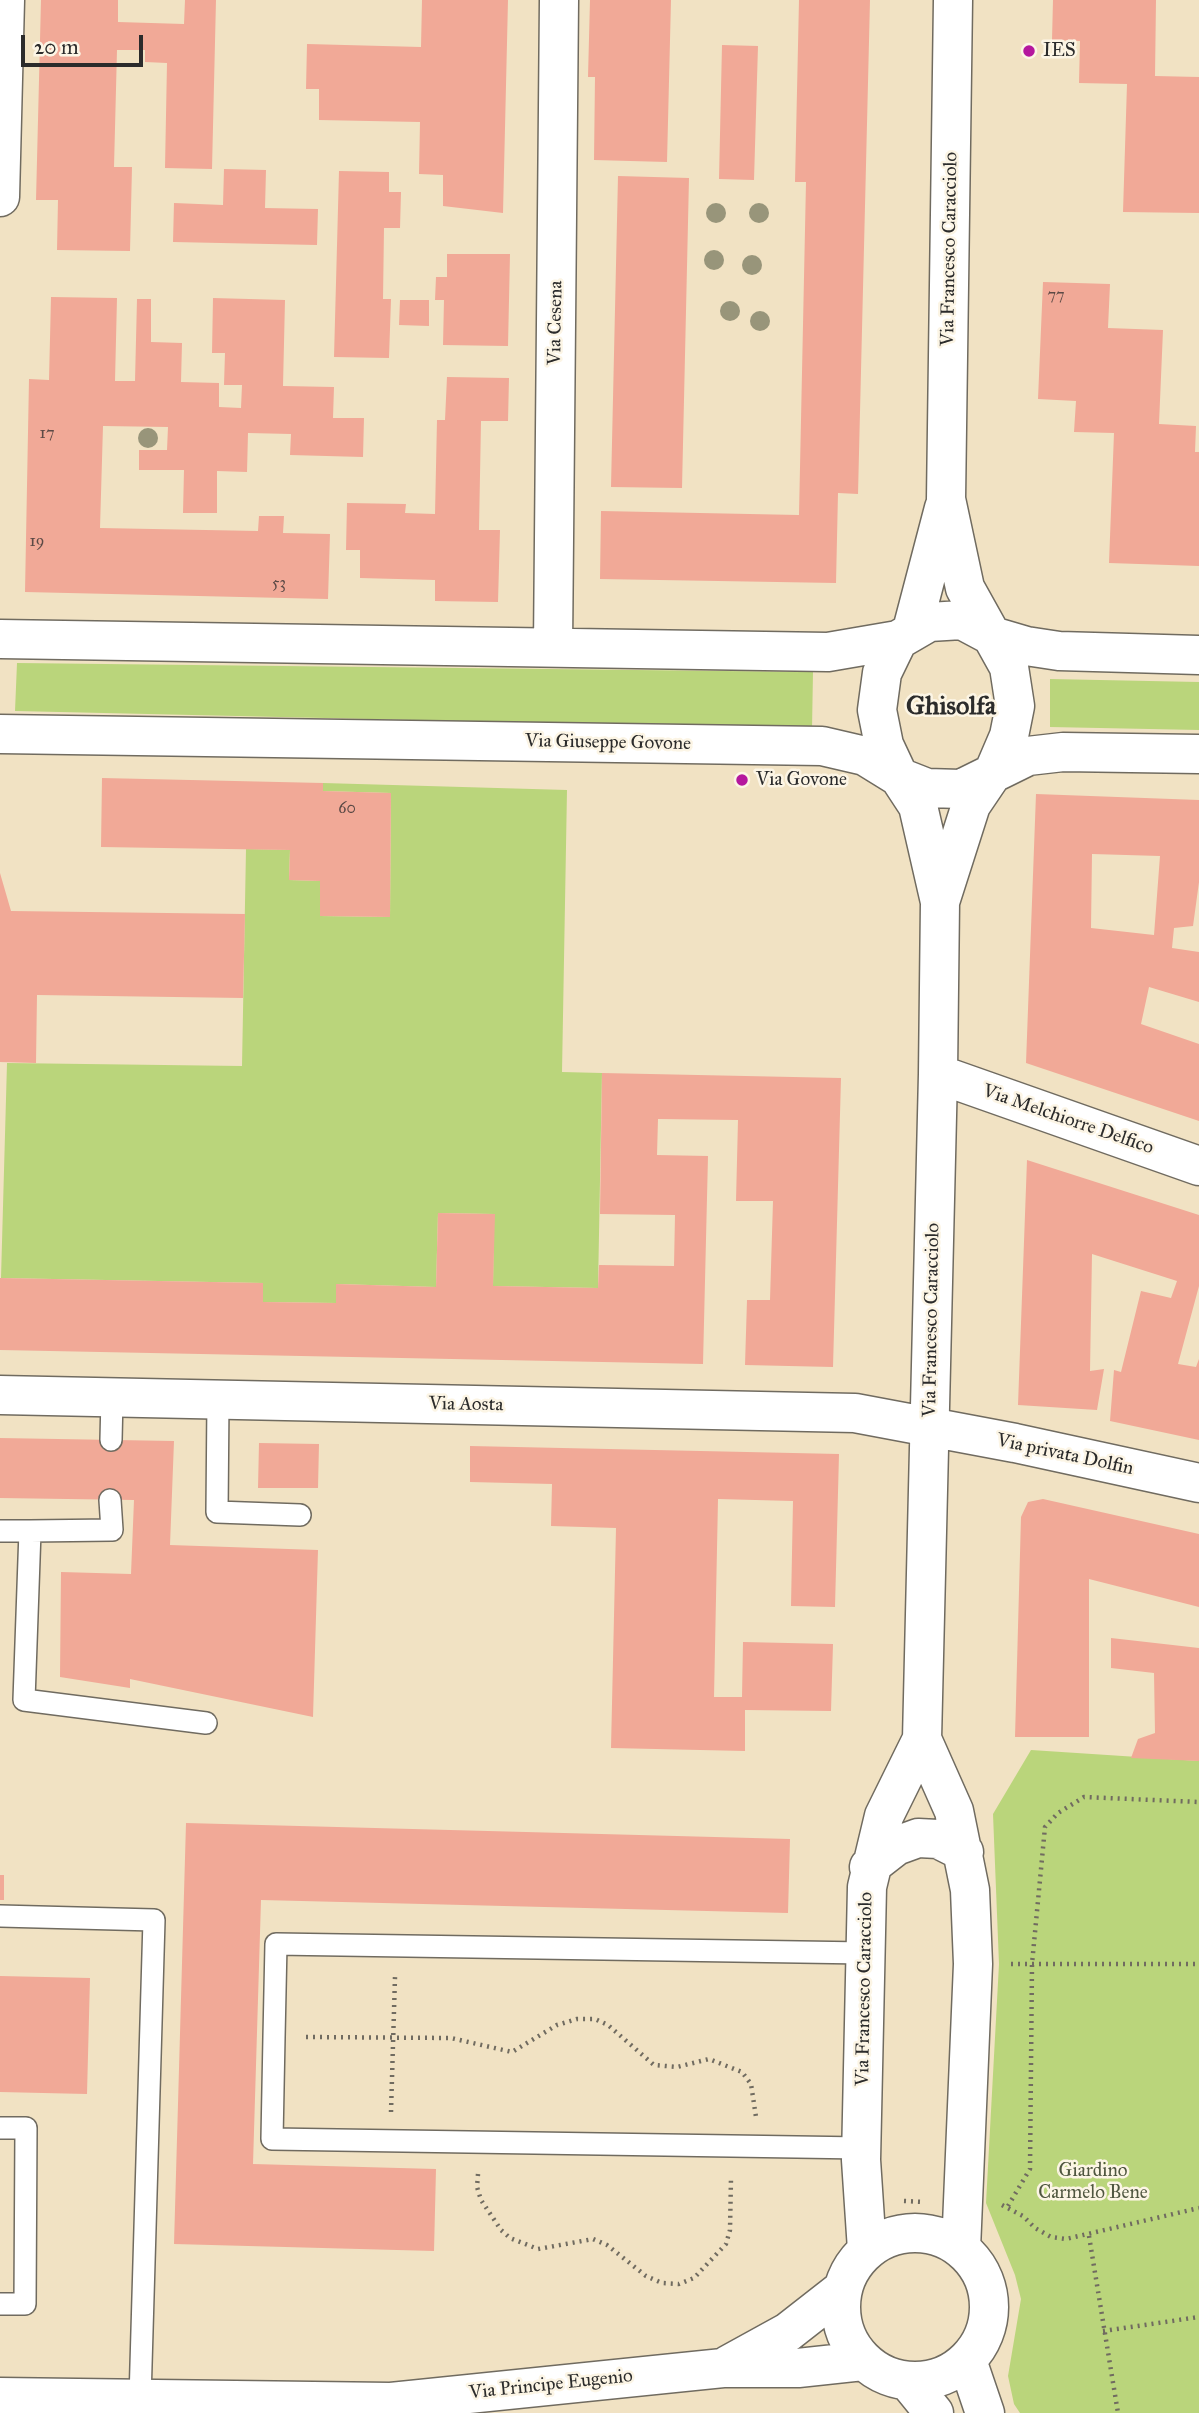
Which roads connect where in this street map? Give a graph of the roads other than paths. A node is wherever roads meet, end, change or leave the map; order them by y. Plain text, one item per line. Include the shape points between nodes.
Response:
1 (5, 0) edge
2 (559, 0) edge
3 (953, 0) edge
4 (0, 197) edge
5 (946, 499) junction
6 (905, 635) junction
7 (992, 636) junction
8 (0, 639) edge
9 (553, 646) junction
10 (1199, 655) edge
11 (0, 734) edge
12 (1199, 754) edge
13 (994, 771) junction
14 (899, 777) junction
15 (940, 902) junction
16 (938, 1074) junction
17 (1199, 1166) edge
18 (0, 1395) edge
19 (112, 1398) junction
20 (219, 1400) junction
21 (930, 1428) junction
22 (111, 1440) dead end
23 (1199, 1483) edge
24 (110, 1500) dead end
25 (300, 1514) dead end
26 (0, 1531) edge
27 (30, 1531) junction
28 (206, 1723) dead end
29 (922, 1739) junction
30 (964, 1852) junction
31 (869, 1867) junction
32 (0, 1916) edge
33 (865, 1953) junction
34 (0, 2128) edge
35 (862, 2148) junction
36 (961, 2249) junction
37 (867, 2250) junction
38 (843, 2289) junction
39 (0, 2304) edge
40 (967, 2360) junction
41 (863, 2361) junction
42 (723, 2368) junction
43 (908, 2381) junction
44 (0, 2397) edge
45 (140, 2399) junction
46 (934, 2413) edge
47 (985, 2413) edge

1 - 4 street
2 - 9 street, Via Cesena
3 - 5 street, Via Francesco Caracciolo
5 - 6 street, Via Francesco Caracciolo
5 - 7 street, Via Francesco Caracciolo via 965,588
6 - 7 street via 929,622 962,620
6 - 9 street via 828,652
6 - 14 street via 882,673 877,710 884,745
7 - 10 street via 1059,651
7 - 13 street via 1009,667 1014,706 1009,736
8 - 9 street
11 - 14 street, Via Giuseppe Govone via 821,746 866,756
12 - 13 street, Via Giuseppe Govone via 1063,752 1028,757
13 - 14 street, Via Giuseppe Govone via 961,789 927,788
13 - 15 street, Via Francesco Caracciolo via 971,805
14 - 15 street, Via Francesco Caracciolo via 918,806
15 - 16 street, Via Francesco Caracciolo
16 - 17 street, Via Melchiorre Delfico
16 - 21 street, Via Francesco Caracciolo
18 - 19 street, Via Aosta
19 - 20 street, Via Aosta
19 - 22 lane
20 - 21 street, Via Aosta via 855,1413
20 - 25 lane via 218,1512
21 - 23 street, Via privata Dolfin
21 - 29 street, Via Francesco Caracciolo
24 - 27 lane via 112,1530
26 - 27 lane
27 - 28 lane via 24,1700
29 - 30 street, Via Francesco Caracciolo via 954,1811
29 - 31 street, Via Francesco Caracciolo via 884,1816
30 - 31 street via 938,1839 918,1838 896,1846
30 - 36 street, Via Francesco Caracciolo via 973,1964
31 - 33 street, Via Francesco Caracciolo
32 - 45 lane via 153,1920
33 - 35 street, Via Francesco Caracciolo
33 - 35 lane via 275,1944 272,2138
34 - 39 lane via 26,2128 26,2304
35 - 37 street, Via Francesco Caracciolo
36 - 37 street via 919,2233 892,2237
36 - 40 street via 979,2269 989,2303 986,2330
37 - 38 street, Via Principe Eugenio
38 - 41 street, Via Principe Eugenio via 844,2328
38 - 42 street, Via Principe Eugenio via 788,2332
40 - 43 street via 947,2374
40 - 47 street
41 - 42 street, Via Principe Eugenio via 798,2368
41 - 43 street via 884,2375
42 - 45 street, Via Principe Eugenio via 391,2402
43 - 46 street
44 - 45 street, Via Principe Eugenio

